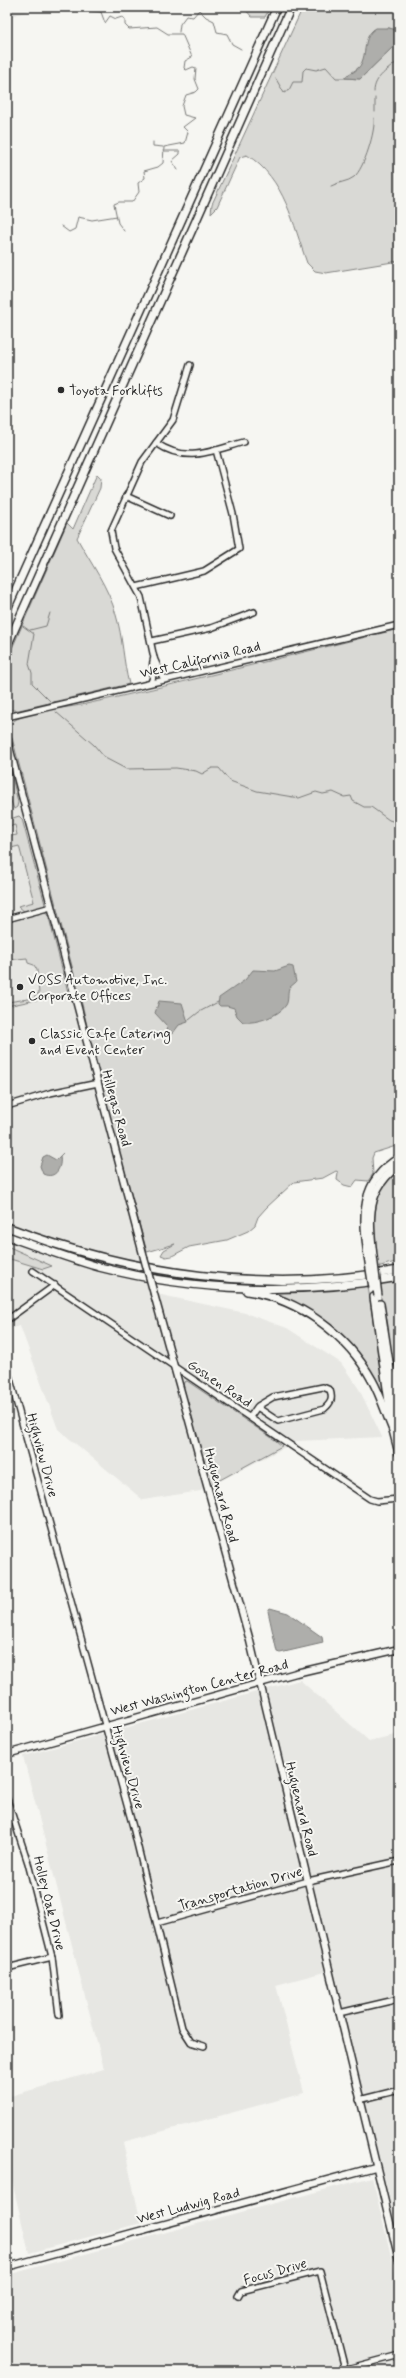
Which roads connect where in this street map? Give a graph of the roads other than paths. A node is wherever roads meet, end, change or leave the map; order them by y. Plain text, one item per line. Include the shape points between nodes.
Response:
1 (277, 7) edge
2 (291, 7) edge
3 (190, 365) dead end
4 (244, 442) dead end
5 (156, 443) junction
6 (216, 450) junction
7 (126, 496) junction
8 (170, 516) dead end
9 (136, 587) junction
10 (7, 609) edge
11 (254, 612) dead end
12 (399, 625) edge
13 (152, 641) junction
14 (7, 646) edge
15 (154, 658) junction
16 (166, 679) junction
17 (151, 682) junction
18 (7, 717) edge
19 (7, 739) edge
20 (51, 907) junction
21 (7, 919) edge
22 (98, 1083) junction
23 (7, 1106) edge
24 (399, 1158) edge
25 (399, 1165) edge
26 (7, 1227) edge
27 (7, 1236) edge
28 (371, 1256) junction
29 (399, 1270) edge
30 (33, 1271) dead end
31 (399, 1278) edge
32 (55, 1285) junction
33 (217, 1286) junction
34 (376, 1297) junction
35 (7, 1320) edge
36 (399, 1360) edge
37 (174, 1366) junction
38 (7, 1368) edge
39 (257, 1407) junction
40 (397, 1414) junction
41 (250, 1417) junction
42 (396, 1429) edge
43 (399, 1453) edge
44 (399, 1499) edge
45 (399, 1648) edge
46 (260, 1683) junction
47 (104, 1726) junction
48 (7, 1754) edge
49 (7, 1799) edge
50 (399, 1861) edge
51 (308, 1881) junction
52 (157, 1924) junction
53 (52, 1958) junction
54 (7, 1968) edge
55 (399, 1999) edge
56 (339, 2013) junction
57 (59, 2014) dead end
58 (204, 2046) dead end
59 (399, 2090) edge
60 (359, 2100) junction
61 (375, 2167) junction
62 (399, 2230) edge
63 (392, 2231) junction
64 (399, 2260) edge
65 (7, 2267) edge
66 (238, 2296) dead end
67 (399, 2355) edge
68 (345, 2369) junction
69 (339, 2371) edge

1 - 10 highway
2 - 14 highway
3 - 5 street via 175,415
4 - 6 street
5 - 6 street via 185,456
5 - 7 street via 142,462
6 - 9 street via 233,514 239,549 204,571
7 - 8 street
7 - 9 street via 112,527 111,536 114,548
9 - 13 street via 143,602
11 - 13 street via 218,626
12 - 16 street, West California Road
13 - 15 street
15 - 16 street
15 - 17 street via 154,676
16 - 17 street, West California Road
17 - 18 street, West California Road
19 - 20 main road, Hillegas Road
20 - 21 street
20 - 22 main road, Hillegas Road
22 - 23 street via 50,1093
22 - 37 main road, Hillegas Road, bridge
24 - 28 highway via 382,1171 366,1199 364,1219
25 - 28 highway via 381,1183 372,1202 369,1219
26 - 29 highway via 90,1254 161,1271 196,1276 308,1280
27 - 33 highway via 105,1268 153,1278
28 - 34 highway, bridge
30 - 32 street, Goshen Road
31 - 33 highway via 304,1288
32 - 35 street
32 - 37 street, Goshen Road
33 - 42 highway via 276,1298 298,1308 326,1326 353,1352 367,1372
34 - 40 highway
34 - 42 highway
36 - 40 highway
37 - 41 street, Goshen Road
37 - 46 main road, Huguenard Road
38 - 47 street, Highview Drive
39 - 39 street via 273,1397 323,1386 327,1387 332,1396 329,1405 324,1409 278,1421
39 - 41 street
40 - 42 highway
41 - 44 street, Goshen Road via 370,1499
42 - 43 highway
45 - 46 main road, West Washington Center Road
46 - 47 main road, West Washington Center Road
46 - 51 main road, Huguenard Road
47 - 48 main road, West Washington Center Road
47 - 52 street, Highview Drive
49 - 53 street, Holley Oak Drive via 28,1863
50 - 51 street, Transportation Drive
51 - 52 street, Transportation Drive
51 - 56 main road, Huguenard Road
52 - 58 street, Highview Drive via 182,2028 191,2042
53 - 54 street
53 - 57 street, Holley Oak Drive
55 - 56 street
56 - 60 main road, Huguenard Road
59 - 60 street
60 - 61 main road, Huguenard Road
61 - 63 main road, Huguenard Road
61 - 65 main road, West Ludwig Road
62 - 63 street
63 - 64 main road, Huguenard Road
66 - 68 street, Focus Drive via 241,2291 320,2270
67 - 68 street
68 - 69 street

